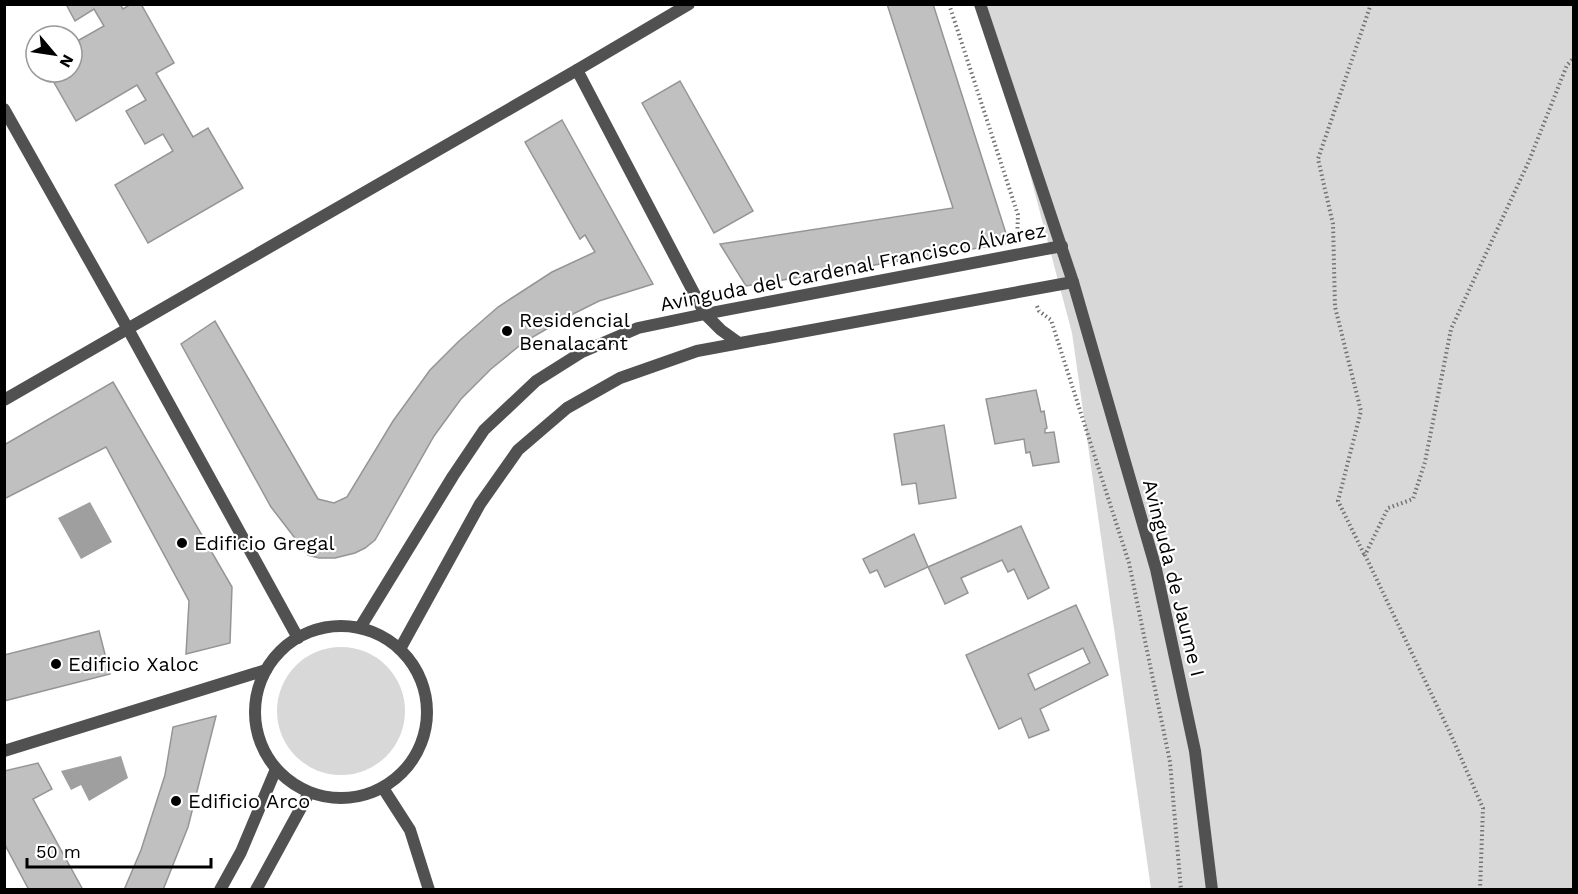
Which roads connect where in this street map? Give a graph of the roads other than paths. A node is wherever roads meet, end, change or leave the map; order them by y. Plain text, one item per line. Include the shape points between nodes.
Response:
1 (689, 4) edge
2 (980, 4) edge
3 (577, 70) junction
4 (4, 109) edge
5 (1062, 246) junction
6 (1073, 282) junction
7 (705, 314) junction
8 (128, 329) junction
9 (739, 343) junction
10 (4, 400) edge
11 (361, 626) junction
12 (298, 638) junction
13 (400, 649) junction
14 (266, 670) junction
15 (4, 751) edge
16 (276, 770) junction
17 (383, 788) junction
18 (309, 793) junction
19 (220, 890) edge
20 (256, 890) edge
21 (429, 890) edge
22 (1212, 890) edge

1 - 3 street
2 - 5 street, Avinguda de Jaume I
3 - 7 street
3 - 8 street
4 - 8 street
5 - 6 street, Avinguda de Jaume I
5 - 7 street, Avinguda del Cardenal Francisco Álvarez
6 - 9 street
6 - 22 street, Avinguda de Jaume I via 1156,568 1195,751
7 - 9 street
7 - 11 street, Avinguda del Cardenal Francisco Álvarez via 638,328 582,352 536,381 484,430
8 - 10 street
8 - 12 street
9 - 13 street via 697,351 620,378 567,408 518,450 480,504
11 - 12 street via 322,628
11 - 13 street
12 - 14 street via 282,649
13 - 17 street via 414,666 425,691 427,716 422,741 411,764
14 - 15 street
14 - 16 street via 256,699 256,728
16 - 18 street
16 - 19 street
17 - 18 street via 352,798
17 - 21 street via 410,830
18 - 20 street

